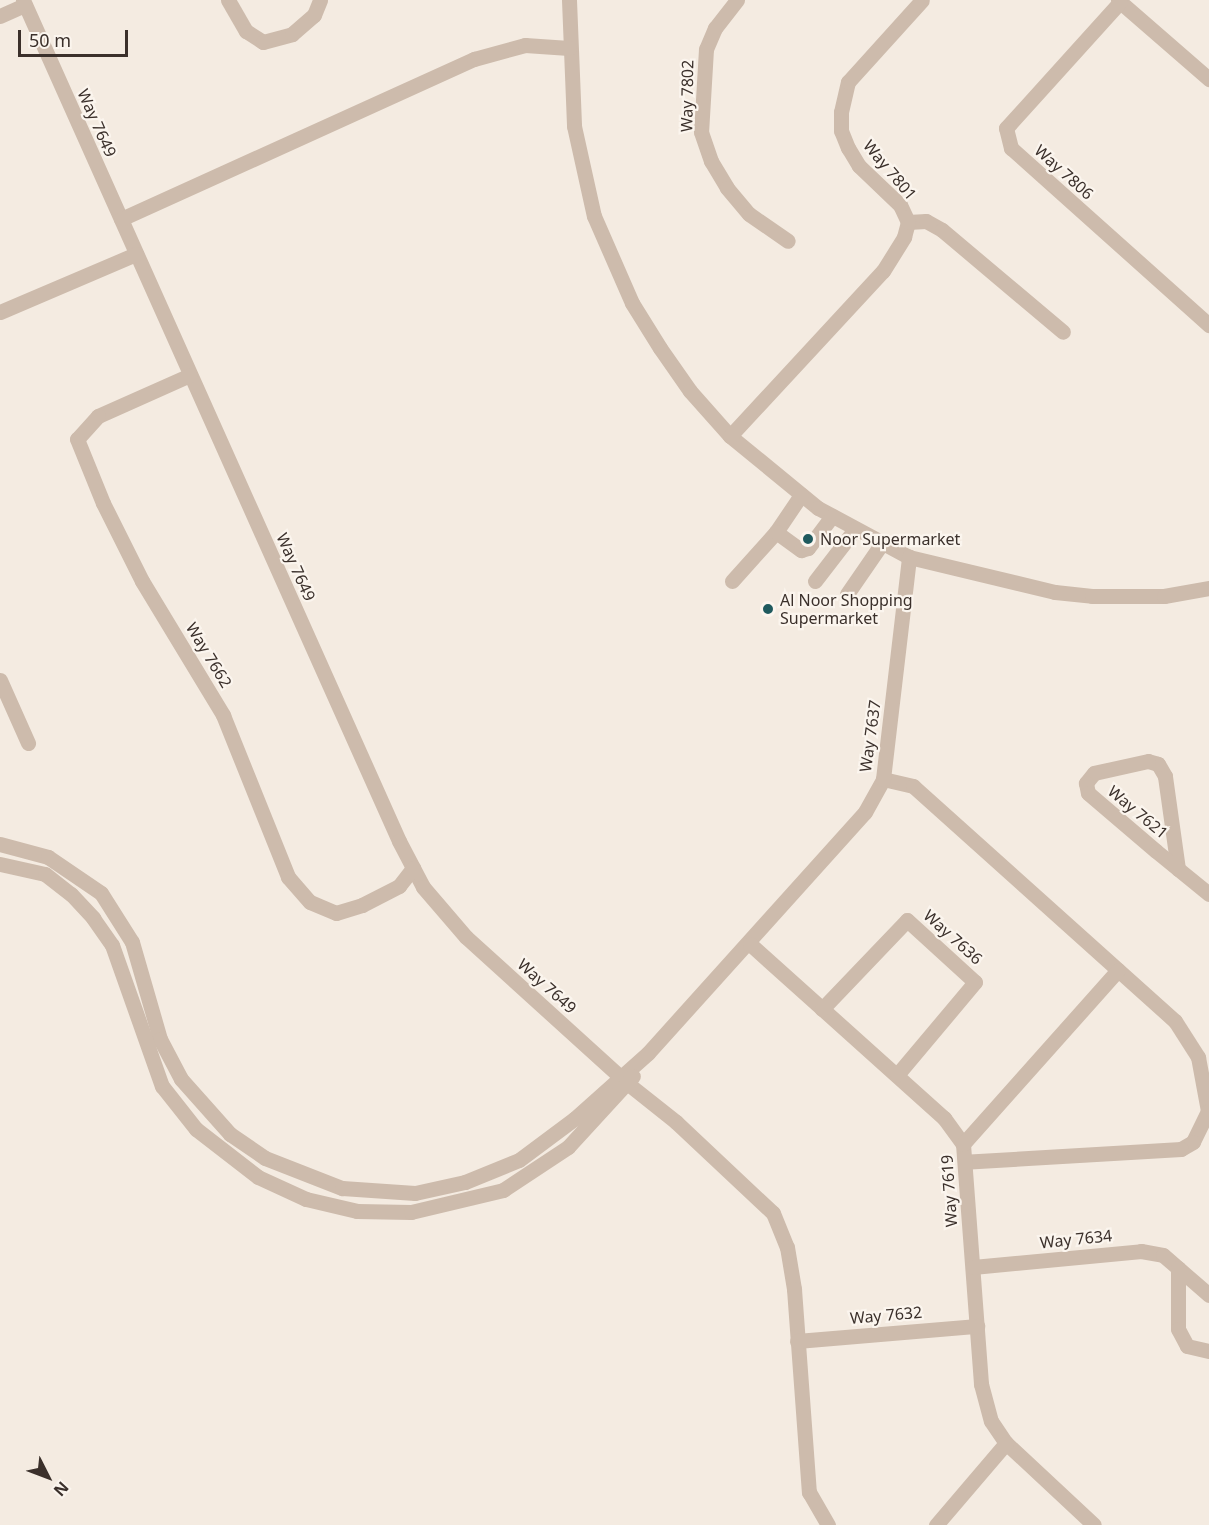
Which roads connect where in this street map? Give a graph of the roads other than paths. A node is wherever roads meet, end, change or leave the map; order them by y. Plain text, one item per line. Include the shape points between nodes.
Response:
1 (228, 0) edge
2 (320, 0) edge
3 (569, 0) edge
4 (737, 0) edge
5 (922, 0) edge
6 (1119, 1) edge
7 (24, 3) edge
8 (0, 16) edge
9 (569, 48) junction
10 (1209, 79) edge
11 (121, 219) junction
12 (908, 222) junction
13 (788, 241) dead end
14 (136, 254) junction
15 (0, 312) edge
16 (1209, 325) edge
17 (1063, 332) dead end
18 (190, 375) junction
19 (730, 436) junction
20 (801, 495) junction
21 (832, 516) junction
22 (855, 529) junction
23 (776, 532) junction
24 (882, 543) junction
25 (909, 557) junction
26 (732, 581) dead end
27 (815, 581) dead end
28 (1209, 588) edge
29 (847, 594) dead end
30 (0, 680) edge
31 (28, 743) dead end
32 (883, 779) junction
33 (0, 844) edge
34 (0, 864) edge
35 (413, 868) junction
36 (1178, 869) junction
37 (1209, 894) edge
38 (750, 944) junction
39 (1118, 970) junction
40 (822, 1009) junction
41 (897, 1076) junction
42 (623, 1079) junction
43 (963, 1144) junction
44 (965, 1162) junction
45 (973, 1267) junction
46 (1178, 1268) junction
47 (1209, 1295) edge
48 (977, 1326) junction
49 (798, 1341) junction
50 (1209, 1352) edge
51 (1006, 1443) junction
52 (828, 1525) edge
53 (936, 1525) edge
54 (1095, 1525) edge

1 - 2 street via 246,31 262,42 292,34 314,15
3 - 9 street
4 - 13 street, Way 7802 via 715,28 706,49 702,132 711,161 727,188 749,214
5 - 12 street, Way 7801 via 848,82 841,112 840,131 848,148 859,166 900,205
6 - 10 street
6 - 16 street, Way 7806 via 1006,128 1011,148
7 - 8 street
7 - 11 street, Way 7649
9 - 11 street via 525,45 474,59
9 - 19 street via 574,126 582,174 612,262 660,348 690,391
11 - 14 street, Way 7649
12 - 17 street via 926,221 942,230
12 - 19 street, Way 7801 via 904,237 883,271
14 - 15 street
14 - 18 street, Way 7649
18 - 35 street, Way 7649
18 - 35 street, Way 7662 via 98,416 78,439 103,504 142,580 223,715 288,877 310,902 336,913 399,886
19 - 20 street
20 - 21 street
20 - 23 street
21 - 22 street
21 - 23 street via 808,548 801,550
22 - 24 street
22 - 27 street
23 - 26 street
24 - 25 street
24 - 29 street
25 - 28 street via 1056,592 1092,596 1164,596
25 - 32 street, Way 7637
30 - 31 street
32 - 38 street, Way 7637 via 865,812
32 - 39 street via 914,786
33 - 42 street via 48,857 101,893 132,942 160,1038 181,1078 230,1134 265,1158 297,1173 342,1188 371,1191 415,1192 465,1182 519,1160
34 - 42 street via 45,874 93,918 112,945 162,1086 196,1129 258,1178 306,1199 357,1211 411,1212 503,1190 568,1147
35 - 42 street, Way 7649 via 449,921
36 - 36 street, Way 7621 via 1088,793 1086,783 1094,773 1148,761 1158,764 1165,776
36 - 37 street, Way 7621
38 - 40 street, Way 7619
38 - 42 street
39 - 43 street
39 - 44 street via 1175,1021 1198,1057 1208,1111 1193,1142 1181,1149
40 - 41 street, Way 7619
40 - 41 street, Way 7636 via 907,920 975,982
41 - 43 street, Way 7619 via 944,1118
42 - 49 street, Way 7649 via 692,1136 773,1213 787,1247
43 - 44 street, Way 7619
44 - 45 street, Way 7619
45 - 46 street, Way 7634 via 1141,1251 1163,1255
45 - 48 street, Way 7619
46 - 47 street, Way 7634
46 - 50 street via 1178,1329 1188,1346
48 - 49 street, Way 7632
48 - 51 street, Way 7619 via 981,1384 991,1421
49 - 52 street, Way 7649 via 809,1492
51 - 53 street
51 - 54 street, Way 7619

